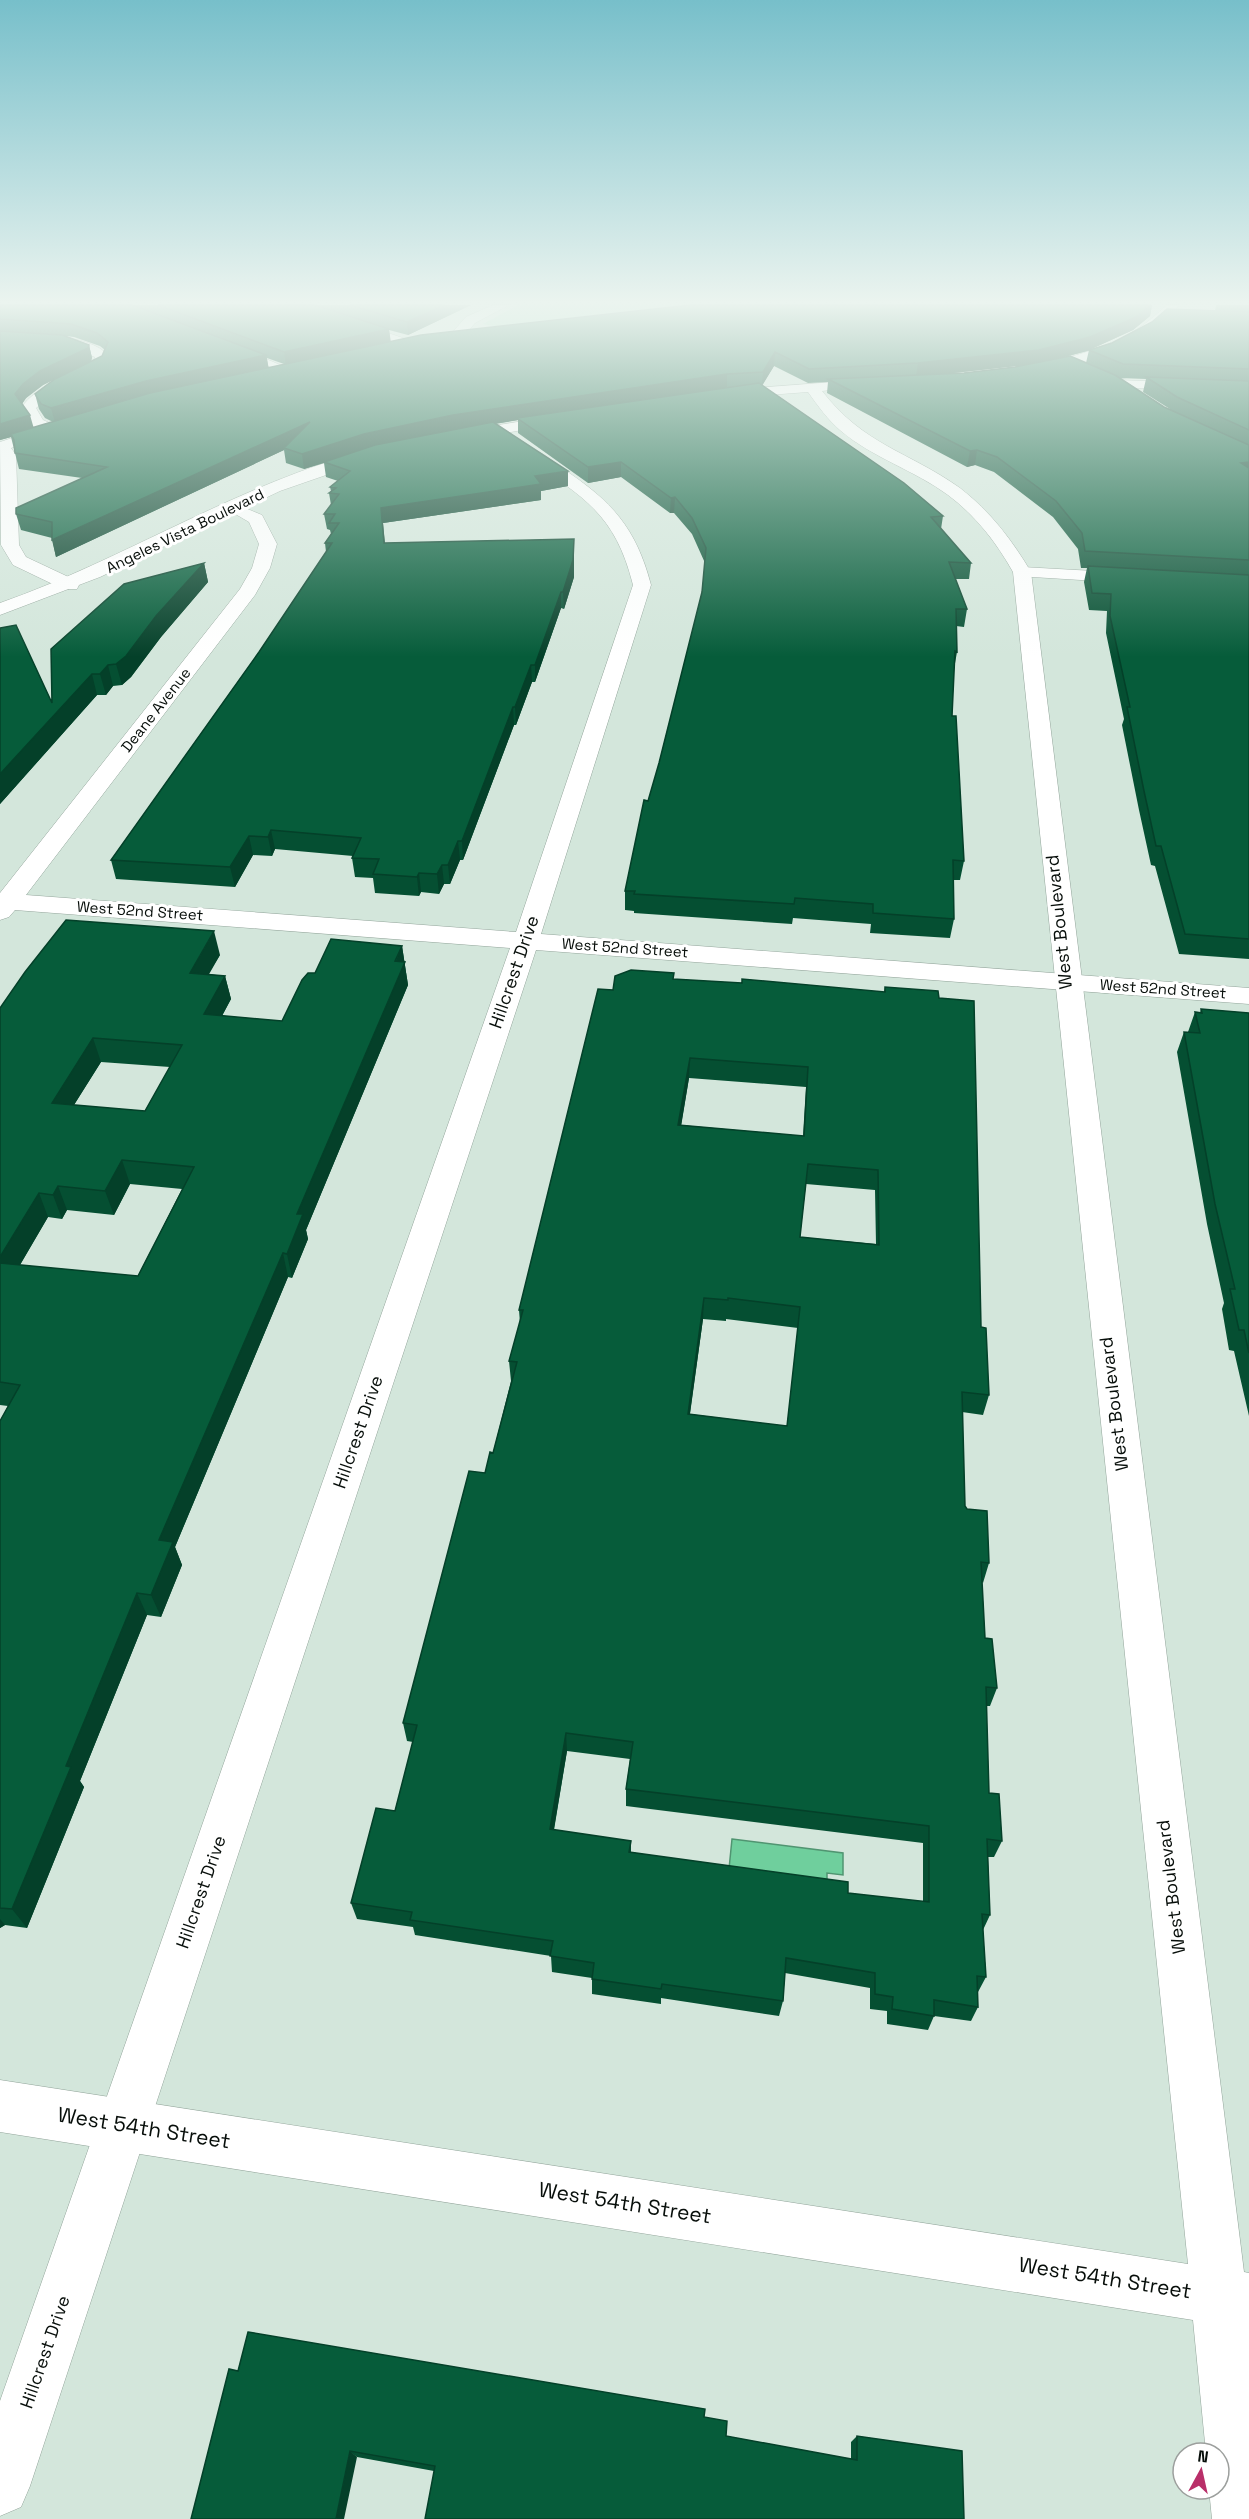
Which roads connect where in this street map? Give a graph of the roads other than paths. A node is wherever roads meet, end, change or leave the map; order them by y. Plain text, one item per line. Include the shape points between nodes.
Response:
1 (37, 423) edge
2 (542, 423) edge
3 (844, 423) edge
4 (497, 430) junction
5 (445, 438) edge
6 (1, 447) edge
7 (384, 452) edge
8 (4, 486) edge
9 (233, 508) junction
10 (1022, 572) junction
11 (1145, 579) edge
12 (70, 585) junction
13 (0, 609) edge
14 (3, 905) edge
15 (525, 940) junction
16 (1065, 981) junction
17 (1249, 996) edge
18 (0, 2106) edge
19 (122, 2123) junction
20 (1234, 2298) edge
21 (0, 2486) edge
22 (1242, 2519) edge

1 - 6 street via 59,428
2 - 4 street
3 - 10 street, West Boulevard via 846,428 942,484 982,515 1009,548
4 - 5 street
4 - 15 street, Hillcrest Drive via 599,502 619,522 636,555 642,585
6 - 8 street via 8,455
7 - 9 street, Angeles Vista Boulevard via 317,471
8 - 12 street via 10,545 19,561
9 - 12 street, Angeles Vista Boulevard
9 - 14 street, Deane Avenue via 256,519 268,544 248,591
10 - 11 street
10 - 16 street, West Boulevard
12 - 13 street, Angeles Vista Boulevard
14 - 15 street, West 52nd Street
15 - 16 street, West 52nd Street
15 - 19 street, Hillcrest Drive
16 - 17 street, West 52nd Street
16 - 20 street, West Boulevard
18 - 19 street, West 54th Street
19 - 20 street, West 54th Street
19 - 21 street, Hillcrest Drive
20 - 22 street, West Boulevard

